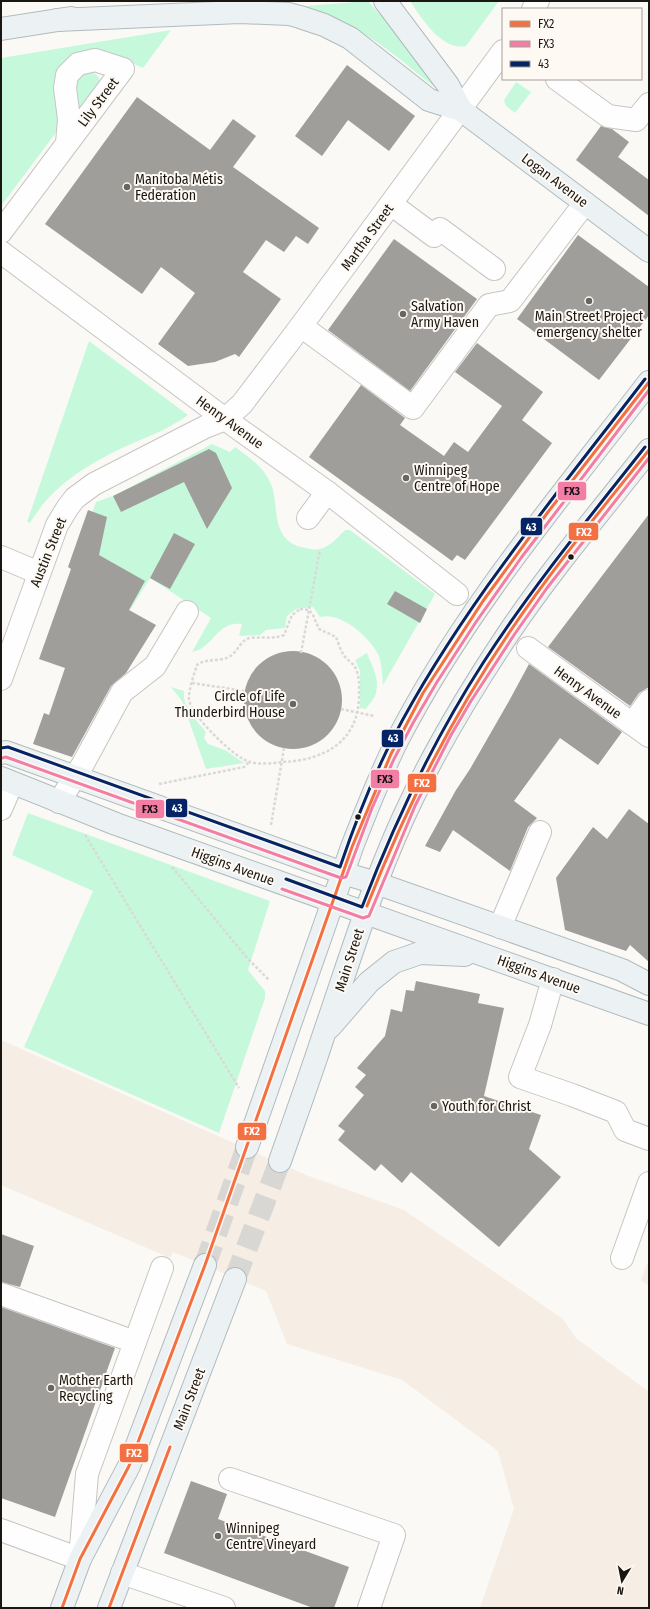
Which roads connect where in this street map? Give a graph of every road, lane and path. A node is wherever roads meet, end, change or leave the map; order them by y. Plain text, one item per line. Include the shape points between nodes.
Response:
1 (385, 1) edge
2 (165, 2) edge
3 (57, 20) junction
4 (1, 29) edge
5 (502, 52) edge
6 (558, 80) edge
7 (649, 104) edge
8 (461, 110) junction
9 (67, 143) dead end
10 (585, 203) junction
11 (391, 204) junction
12 (1, 232) edge
13 (649, 251) edge
14 (1, 252) edge
15 (494, 269) dead end
16 (301, 326) junction
17 (649, 382) edge
18 (225, 419) junction
19 (649, 450) edge
20 (327, 492) junction
21 (308, 518) dead end
22 (320, 550) dead end
23 (1, 557) edge
24 (39, 573) junction
25 (457, 594) dead end
26 (309, 610) junction
27 (187, 612) dead end
28 (528, 648) dead end
29 (301, 653) dead end
30 (1, 679) edge
31 (192, 682) junction
32 (245, 691) dead end
33 (649, 701) edge
34 (341, 709) dead end
35 (358, 712) junction
36 (374, 716) dead end
37 (632, 724) junction
38 (649, 736) edge
39 (284, 748) dead end
40 (1, 753) edge
41 (249, 762) junction
42 (282, 763) junction
43 (74, 778) junction
44 (6, 780) edge
45 (156, 785) dead end
46 (59, 802) junction
47 (1, 809) edge
48 (271, 828) dead end
49 (82, 831) dead end
50 (540, 832) dead end
51 (172, 866) dead end
52 (344, 873) junction
53 (376, 883) junction
54 (334, 902) junction
55 (365, 913) junction
56 (500, 927) junction
57 (485, 955) junction
58 (622, 970) junction
59 (649, 973) edge
60 (269, 980) dead end
61 (553, 980) junction
62 (649, 984) edge
63 (649, 1014) edge
64 (324, 1034) junction
65 (239, 1088) dead end
66 (649, 1139) edge
67 (247, 1148) tunnel mouth
68 (280, 1161) tunnel mouth
69 (649, 1183) edge
70 (622, 1258) dead end
71 (205, 1265) tunnel mouth
72 (162, 1268) dead end
73 (235, 1280) tunnel mouth
74 (1, 1294) edge
75 (135, 1342) junction
76 (230, 1479) dead end
77 (1, 1530) edge
78 (80, 1559) junction
79 (122, 1573) junction
80 (62, 1608) edge
81 (109, 1608) edge
82 (224, 1608) edge
83 (369, 1608) edge

1 - 8 main road, Logan Avenue via 448,85
2 - 3 main road
3 - 4 main road
3 - 8 main road, Logan Avenue via 240,12 300,17 350,38 428,100
5 - 8 street, Martha Street
6 - 7 street via 608,116 636,120
8 - 10 main road, Logan Avenue
8 - 11 street, Martha Street
9 - 12 street
10 - 13 main road, Logan Avenue
10 - 16 street via 510,301 489,305 413,408
11 - 15 street via 434,236 440,229
11 - 16 street, Martha Street
14 - 18 street, Henry Avenue
16 - 18 street, Martha Street via 242,404
17 - 52 main road via 523,547 439,670 382,773 357,833
18 - 20 street, Henry Avenue
18 - 24 street, Austin Street via 83,490 60,520
19 - 53 main road, Main Street via 509,632 415,793
20 - 21 street
20 - 25 street, Henry Avenue
22 - 26 path
23 - 24 street
24 - 30 street, Austin Street
26 - 29 path
26 - 31 path via 300,609 292,615 284,635 278,638 250,638 244,640 231,656 201,662 197,665
26 - 35 path via 319,629 336,637 343,655 354,665 359,680
27 - 43 street via 156,666 122,692
28 - 37 street, Henry Avenue
31 - 32 path
31 - 41 path via 189,699 191,707 208,729 233,752
33 - 37 street
34 - 35 path
35 - 36 path
35 - 42 path via 349,732 333,748 307,760
37 - 38 street, Henry Avenue
39 - 42 path
40 - 43 main road via 6,752
41 - 42 path
41 - 45 path via 244,767
42 - 48 path
43 - 46 street
43 - 52 main road
44 - 46 main road, Higgins Avenue
44 - 47 street
46 - 54 main road, Higgins Avenue
49 - 65 path
50 - 56 street
51 - 60 path via 248,959
52 - 53 main road
52 - 54 main road
53 - 55 main road, Main Street
53 - 56 main road
54 - 55 main road, Higgins Avenue
54 - 67 main road
55 - 57 main road, Higgins Avenue
55 - 64 main road, Main Street
56 - 58 main road
57 - 61 main road, Higgins Avenue
57 - 64 main road via 420,953 394,962 370,982
58 - 59 main road
58 - 62 main road
61 - 63 main road, Higgins Avenue
61 - 66 street via 540,1025 520,1077 616,1112 625,1130
64 - 68 main road, Main Street
69 - 70 street
71 - 78 main road via 129,1466
72 - 75 street
73 - 79 main road, Main Street
74 - 75 street
75 - 78 street via 87,1474
76 - 83 street via 394,1535
77 - 78 street
78 - 80 main road
79 - 81 main road, Main Street
79 - 82 street

